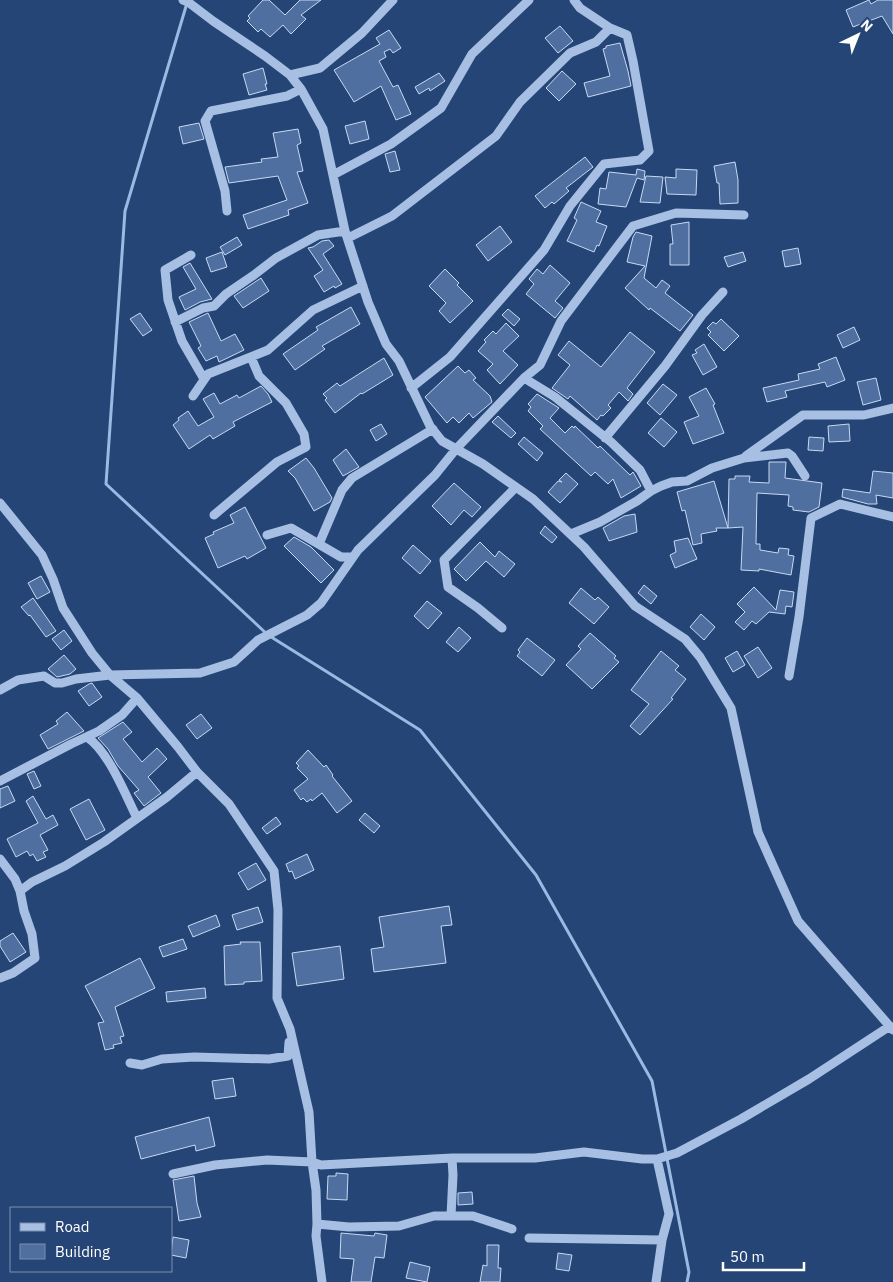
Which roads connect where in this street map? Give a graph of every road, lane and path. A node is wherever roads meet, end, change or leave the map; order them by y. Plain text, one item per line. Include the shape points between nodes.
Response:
1 (183, 0) edge
2 (393, 0) edge
3 (529, 0) edge
4 (574, 0) edge
5 (610, 28) junction
6 (290, 75) junction
7 (301, 89) junction
8 (333, 175) junction
9 (228, 211) dead end
10 (744, 215) dead end
11 (346, 235) junction
12 (191, 255) dead end
13 (363, 286) junction
14 (723, 292) dead end
15 (176, 322) junction
16 (251, 357) junction
17 (524, 378) junction
18 (204, 379) junction
19 (411, 388) junction
20 (193, 396) dead end
21 (893, 408) edge
22 (432, 429) junction
23 (605, 438) junction
24 (456, 449) junction
25 (744, 458) junction
26 (805, 476) dead end
27 (516, 487) junction
28 (651, 491) junction
29 (0, 503) edge
30 (214, 515) dead end
31 (893, 518) edge
32 (571, 534) junction
33 (267, 535) dead end
34 (319, 544) junction
35 (354, 556) junction
36 (502, 628) dead end
37 (110, 674) junction
38 (788, 676) dead end
39 (0, 690) edge
40 (137, 698) junction
41 (87, 737) junction
42 (196, 772) junction
43 (0, 781) edge
44 (136, 818) junction
45 (0, 859) edge
46 (20, 891) junction
47 (0, 978) edge
48 (892, 1028) edge
49 (290, 1029) junction
50 (130, 1063) dead end
51 (452, 1158) junction
52 (657, 1159) junction
53 (312, 1162) junction
54 (173, 1174) dead end
55 (451, 1216) junction
56 (317, 1224) junction
57 (512, 1229) dead end
58 (529, 1238) dead end
59 (662, 1240) junction
60 (322, 1282) edge
61 (656, 1282) edge

1 - 6 street
2 - 6 street via 362,33 320,68
3 - 8 street via 472,54 441,108 391,144
4 - 5 street via 580,8
5 - 11 street via 596,42 570,54 520,102 496,136 392,216
5 - 19 street via 627,35 649,151 640,160 604,164 570,206 544,250 450,357
6 - 7 street
7 - 8 street via 323,129
7 - 9 street via 287,96 211,111 205,121
8 - 11 street
10 - 17 street via 676,212 633,226 561,321 540,365
11 - 13 street
11 - 15 street via 318,235 276,258 214,306
12 - 15 street via 165,270 168,300
13 - 16 street via 313,310 268,350
13 - 19 street via 386,344 399,361
14 - 23 street
15 - 18 street via 182,341
16 - 18 street via 208,374
16 - 30 street via 259,376 286,403 304,434 306,447 277,462
17 - 23 street
17 - 24 street
18 - 20 street
19 - 22 street
21 - 25 street via 864,415 803,415
22 - 24 street via 442,441
22 - 34 street via 352,478 342,490
23 - 28 street via 640,470
24 - 27 street
24 - 35 street via 435,475
25 - 26 street via 788,453
25 - 28 street via 712,468 687,481 672,482
27 - 32 street via 534,499
27 - 36 street via 444,560 448,587
28 - 32 street via 600,522
29 - 37 street via 42,555 68,615
31 - 38 street via 840,504 810,518 799,617
32 - 48 street via 635,606 685,639 700,656 730,708 758,832 798,921
33 - 34 street via 291,528
34 - 35 street via 341,557
35 - 37 street via 321,603 307,615 258,640 234,662 200,673
37 - 39 street via 62,683 55,683 44,676 18,680
37 - 40 street
40 - 41 street via 122,715
40 - 42 street
41 - 43 street
41 - 44 street via 104,756
42 - 44 street
42 - 49 street via 229,804 274,871 278,910 277,998
44 - 46 street via 104,842
45 - 46 street
46 - 47 street via 35,958 14,973
48 - 52 street via 741,1119 677,1153
49 - 50 street via 288,1056 270,1059 194,1057
49 - 53 street via 309,1112
51 - 52 street via 535,1158 584,1152
51 - 53 street via 320,1165
51 - 55 street
52 - 59 street via 669,1214
53 - 54 street via 267,1160 215,1165
53 - 56 street
55 - 56 street via 434,1216 399,1226
55 - 57 street via 473,1216
56 - 60 street
58 - 59 street
59 - 61 street

